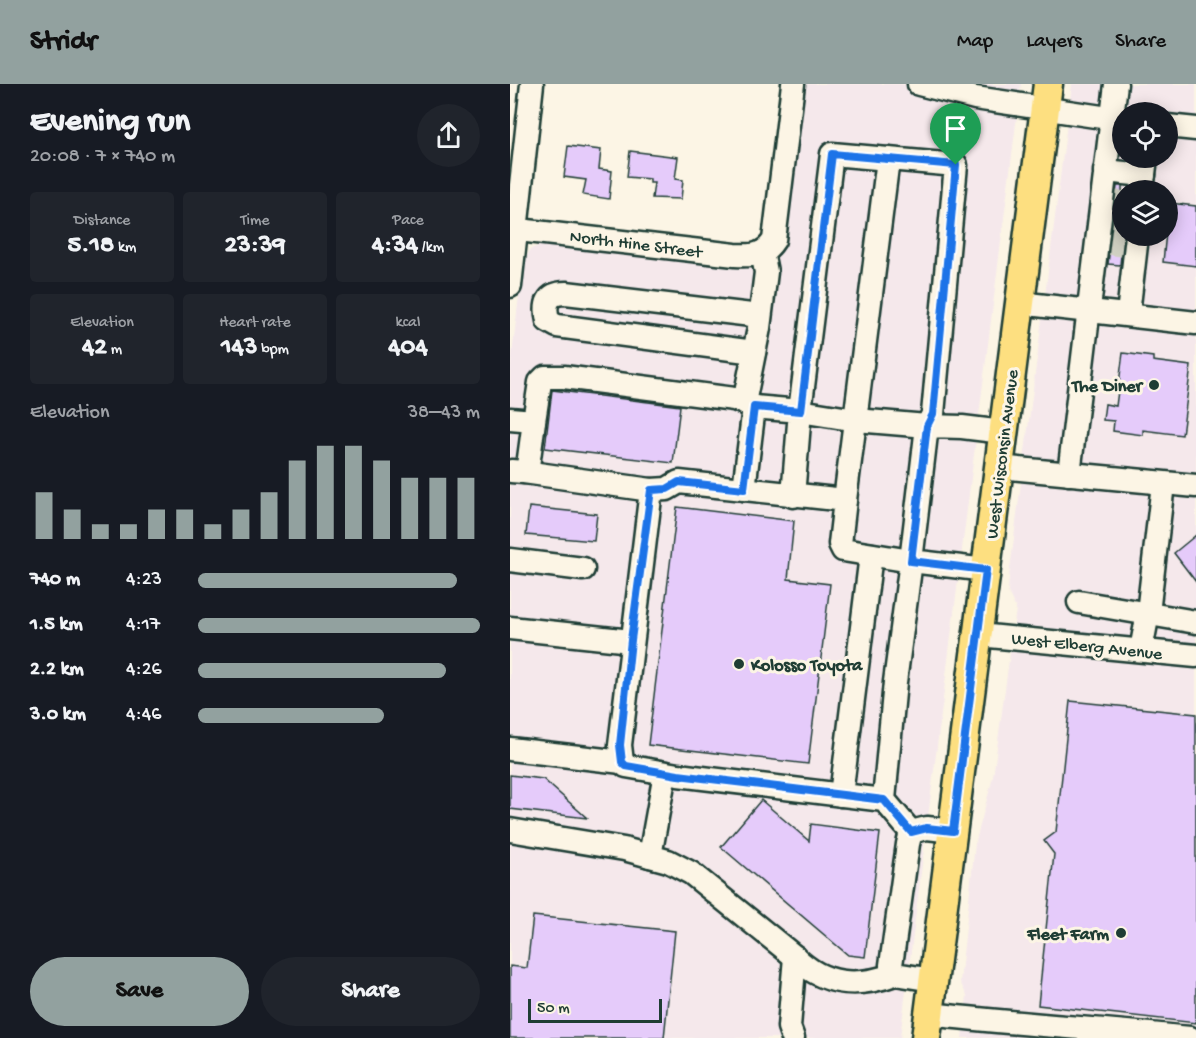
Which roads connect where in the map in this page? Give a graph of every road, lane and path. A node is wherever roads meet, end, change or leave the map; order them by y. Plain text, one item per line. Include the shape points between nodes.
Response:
1 (532, 84) edge
2 (793, 84) edge
3 (920, 84) edge
4 (1116, 84) edge
5 (978, 91) edge
6 (1046, 97) edge
7 (1116, 102) edge
8 (1112, 118) edge
9 (1178, 127) edge
10 (1196, 129) edge
11 (1112, 138) edge
12 (888, 159) junction
13 (1105, 171) junction
14 (1144, 174) edge
15 (1112, 222) edge
16 (513, 229) edge
17 (1112, 232) edge
18 (1116, 246) edge
19 (762, 252) junction
20 (510, 286) edge
21 (1019, 303) junction
22 (1089, 310) junction
23 (1128, 314) junction
24 (760, 316) junction
25 (1196, 323) edge
26 (754, 352) junction
27 (749, 405) junction
28 (801, 411) junction
29 (510, 419) edge
30 (856, 420) junction
31 (534, 421) junction
32 (927, 426) junction
33 (1003, 432) junction
34 (999, 466) junction
35 (517, 471) edge
36 (1069, 474) junction
37 (1163, 484) junction
38 (1196, 486) edge
39 (744, 489) junction
40 (651, 490) junction
41 (793, 495) junction
42 (845, 500) junction
43 (871, 555) junction
44 (510, 560) edge
45 (911, 561) junction
46 (583, 568) dead end
47 (986, 570) junction
48 (1079, 602) dead end
49 (1148, 613) junction
50 (1196, 622) edge
51 (510, 628) edge
52 (978, 635) junction
53 (631, 640) junction
54 (1141, 650) junction
55 (1196, 656) edge
56 (510, 749) edge
57 (622, 762) junction
58 (665, 773) junction
59 (841, 795) junction
60 (884, 800) junction
61 (510, 830) edge
62 (953, 831) junction
63 (911, 832) junction
64 (650, 856) junction
65 (795, 957) junction
66 (895, 974) junction
67 (933, 981) junction
68 (927, 1026) edge
69 (794, 1038) edge
70 (1190, 1038) edge

1 - 16 street
2 - 19 street via 774,240
3 - 5 street
4 - 7 street
5 - 6 street
6 - 8 street
6 - 21 main road, West Wisconsin Avenue
9 - 10 street
11 - 13 street
12 - 28 street via 832,154
12 - 30 street
12 - 32 street via 956,165 933,414
13 - 14 street
13 - 15 street
16 - 19 street, North Hine Street via 735,255
16 - 20 street
17 - 22 street
18 - 23 street
19 - 24 street via 766,272
21 - 22 street
21 - 33 main road, West Wisconsin Avenue
22 - 23 street
22 - 36 street
23 - 25 street
24 - 26 street
24 - 26 street via 566,293 551,297 546,312 548,321 557,326
26 - 27 street
27 - 28 street
27 - 31 street via 734,399 545,377 540,382
27 - 39 street
28 - 30 street
28 - 41 street
29 - 31 street
30 - 32 street
30 - 42 street
31 - 35 street via 528,466
32 - 33 street
32 - 45 street
33 - 34 main road, West Wisconsin Avenue
34 - 36 street
34 - 47 main road, West Wisconsin Avenue
35 - 40 street
36 - 37 street
37 - 38 street
37 - 49 street
39 - 40 street via 679,482 667,489
39 - 41 street
40 - 53 street
41 - 42 street
42 - 43 street via 840,544 843,550
43 - 45 street
43 - 59 street
44 - 46 street
45 - 47 street
45 - 60 street
47 - 52 main road, West Wisconsin Avenue
48 - 49 street
49 - 50 street
49 - 54 street
51 - 53 street
52 - 54 street, West Elberg Avenue
52 - 62 main road, West Wisconsin Avenue
53 - 57 street via 620,745
54 - 55 street, West Elberg Avenue
56 - 57 street
57 - 58 street
58 - 59 street
58 - 64 street
59 - 60 street
60 - 63 street
61 - 64 street
62 - 63 street via 927,828
62 - 67 main road, West Wisconsin Avenue
63 - 66 street via 891,965
64 - 65 street via 692,873
65 - 66 street via 820,977 836,980 865,983
65 - 69 street via 789,1027
66 - 67 street
67 - 68 main road, West Wisconsin Avenue
68 - 70 street via 1009,1023

